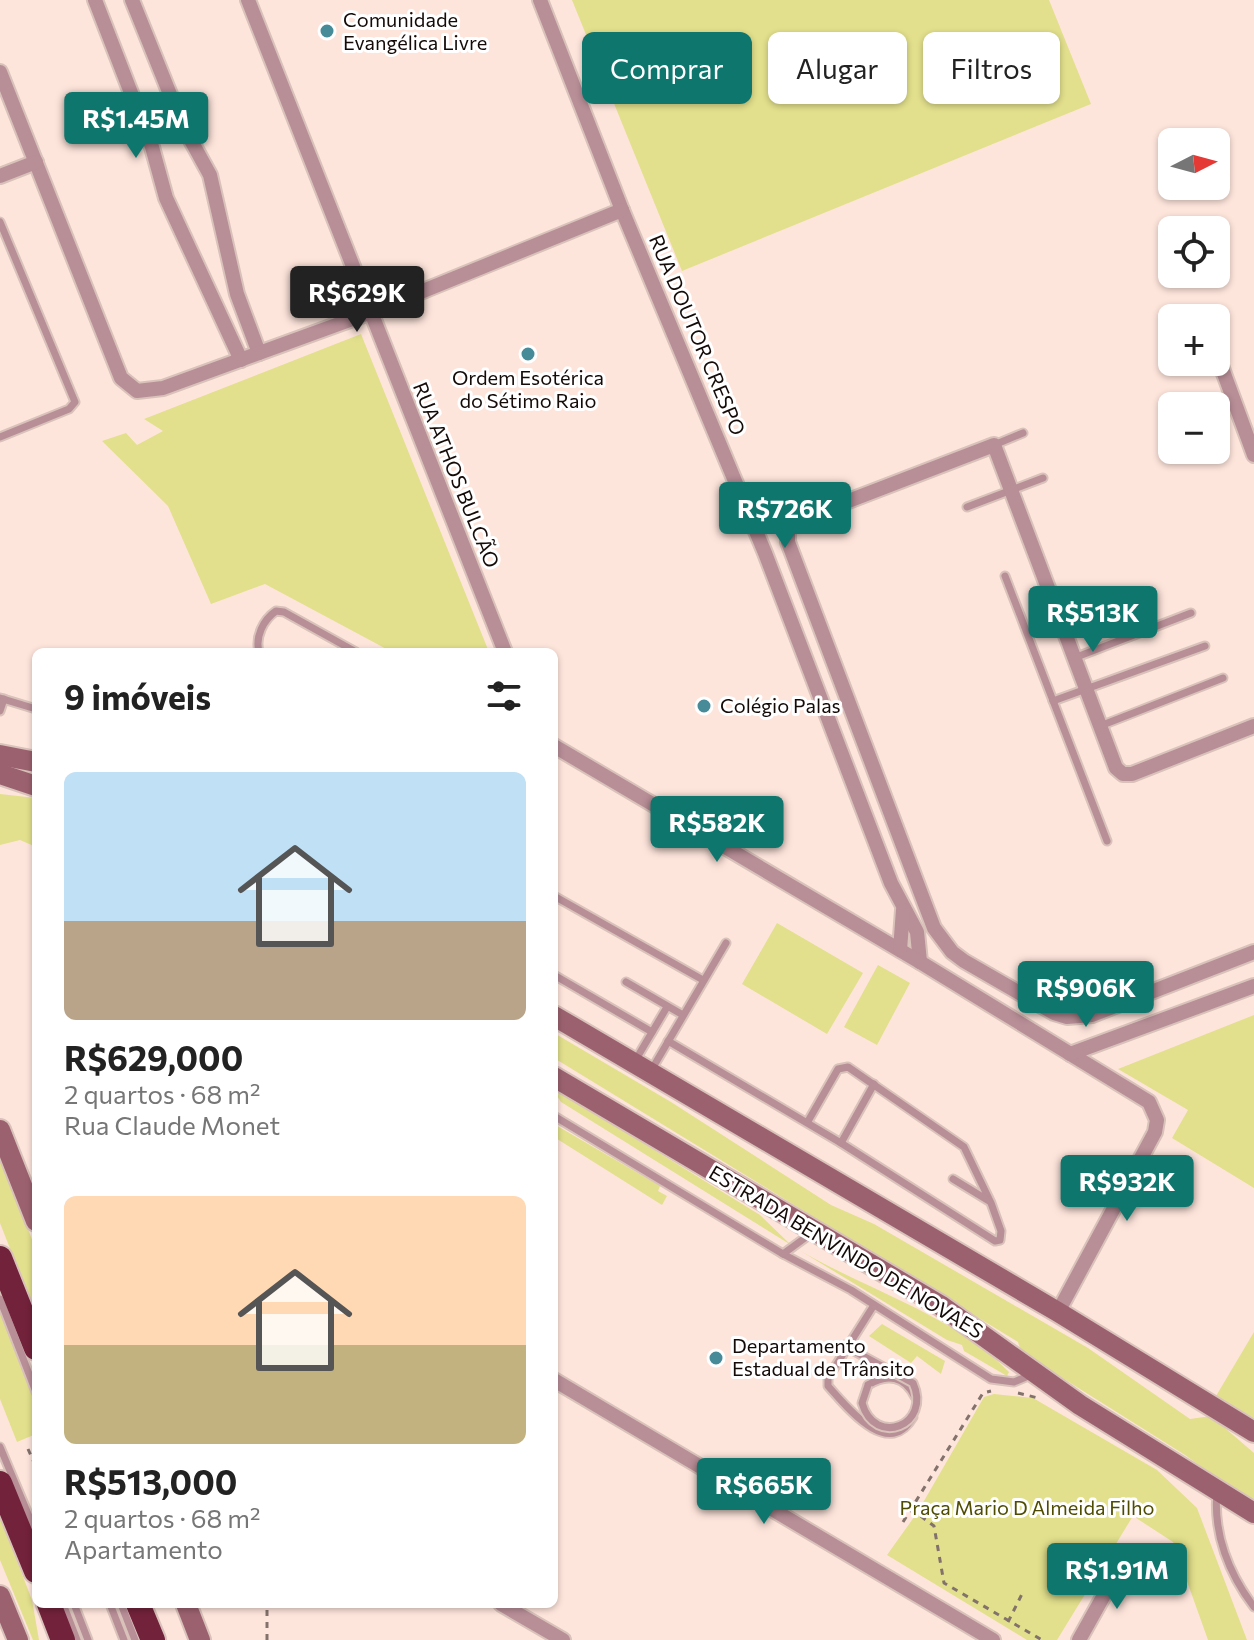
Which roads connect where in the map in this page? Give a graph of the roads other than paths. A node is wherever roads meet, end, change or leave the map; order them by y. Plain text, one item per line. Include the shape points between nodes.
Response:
1 (95, 0) edge
2 (132, 0) edge
3 (248, 0) edge
4 (540, 0) edge
5 (0, 72) edge
6 (36, 162) junction
7 (0, 176) edge
8 (622, 210) junction
9 (0, 222) edge
10 (237, 294) junction
11 (217, 302) junction
12 (369, 313) junction
13 (259, 353) junction
14 (241, 360) junction
15 (1225, 376) edge
16 (1023, 433) dead end
17 (0, 437) edge
18 (994, 445) junction
19 (1254, 455) edge
20 (1043, 478) dead end
21 (1011, 490) junction
22 (967, 507) dead end
23 (1005, 576) dead end
24 (1191, 613) dead end
25 (1205, 646) dead end
26 (259, 648) edge
27 (349, 648) edge
28 (503, 648) edge
29 (1074, 658) junction
30 (1223, 678) dead end
31 (1086, 688) junction
32 (2, 698) edge
33 (1053, 701) junction
34 (32, 708) edge
35 (0, 711) edge
36 (1100, 726) junction
37 (1254, 726) edge
38 (558, 748) edge
39 (0, 755) edge
40 (32, 761) edge
41 (4, 777) edge
42 (32, 785) edge
43 (1107, 841) dead end
44 (558, 898) edge
45 (903, 909) junction
46 (726, 943) dead end
47 (900, 950) junction
48 (1254, 952) edge
49 (920, 962) junction
50 (558, 977) edge
51 (703, 980) junction
52 (626, 982) dead end
53 (1254, 986) edge
54 (667, 1007) junction
55 (683, 1015) junction
56 (558, 1018) edge
57 (652, 1032) junction
58 (668, 1041) junction
59 (1114, 1041) junction
60 (1070, 1054) junction
61 (644, 1066) junction
62 (1094, 1068) junction
63 (558, 1079) edge
64 (874, 1084) junction
65 (558, 1118) edge
66 (807, 1123) junction
67 (0, 1130) edge
68 (841, 1143) junction
69 (953, 1179) dead end
70 (991, 1203) junction
71 (32, 1211) edge
72 (813, 1231) junction
73 (783, 1254) junction
74 (0, 1258) edge
75 (0, 1299) edge
76 (874, 1305) junction
77 (1058, 1312) junction
78 (32, 1338) edge
79 (841, 1344) dead end
80 (1035, 1374) junction
81 (32, 1382) edge
82 (558, 1382) edge
83 (916, 1407) junction
84 (1254, 1432) edge
85 (0, 1447) edge
86 (0, 1483) edge
87 (1217, 1490) junction
88 (28, 1512) junction
89 (1254, 1513) edge
90 (32, 1520) edge
91 (32, 1522) edge
92 (1122, 1563) dead end
93 (32, 1564) edge
94 (0, 1596) edge
95 (1254, 1607) edge
96 (41, 1608) edge
97 (51, 1608) edge
98 (65, 1608) edge
99 (76, 1608) edge
100 (112, 1608) edge
101 (123, 1608) edge
102 (140, 1608) edge
103 (188, 1608) edge
104 (508, 1608) edge
105 (18, 1640) edge
106 (46, 1640) edge
107 (63, 1640) edge
108 (77, 1640) edge
109 (88, 1640) edge
110 (124, 1640) edge
111 (135, 1640) edge
112 (153, 1640) edge
113 (200, 1640) edge
114 (563, 1640) edge
115 (993, 1640) edge
116 (1079, 1640) edge

1 - 11 street via 152,147 166,198
2 - 10 street via 182,124 210,175
3 - 12 street, RUA ATHOS BULCÃO
4 - 8 street, RUA DOUTOR CRESPO
5 - 6 street
6 - 7 street
6 - 14 street via 128,387 147,391
8 - 12 street
8 - 45 street, RUA DOUTOR CRESPO via 754,525
9 - 17 lane via 75,402
10 - 11 street
10 - 13 street
11 - 14 street
12 - 13 street
12 - 28 street, RUA ATHOS BULCÃO
13 - 14 street
15 - 19 street
16 - 18 lane
18 - 21 street
18 - 48 street via 788,528 788,542 934,928 964,961 1067,1017 1092,1015
20 - 21 lane
21 - 22 lane
21 - 29 street
23 - 33 lane
24 - 29 lane
25 - 31 lane
26 - 27 lane via 258,637 276,611
29 - 31 street
30 - 36 lane
31 - 33 lane
31 - 36 street
32 - 34 lane
32 - 35 lane
33 - 43 lane
36 - 37 street via 1116,768 1132,774
38 - 47 street
39 - 40 street
41 - 42 street
44 - 51 lane
45 - 47 street, RUA DOUTOR CRESPO
45 - 49 street, RUA DOUTOR CRESPO via 917,932
46 - 51 lane
47 - 49 street
49 - 60 street
50 - 57 lane
51 - 55 lane
52 - 54 lane
53 - 59 street
54 - 55 lane
54 - 57 lane
55 - 58 lane
56 - 61 street
57 - 61 lane
58 - 61 lane
58 - 66 lane
59 - 60 street
59 - 62 street
60 - 62 street
61 - 77 street
62 - 77 street via 1149,1102 1157,1120
63 - 72 street, ESTRADA BENVINDO DE NOVAES
64 - 66 lane via 841,1067
64 - 68 lane
64 - 70 lane via 964,1147
65 - 73 lane
66 - 68 lane
67 - 71 street
68 - 70 lane via 999,1241 1002,1235
69 - 70 lane
72 - 73 lane
72 - 80 street, ESTRADA BENVINDO DE NOVAES via 940,1305
73 - 76 lane
74 - 78 highway
75 - 81 lane
76 - 80 lane via 991,1379 1014,1382
76 - 83 lane, bridge via 827,1382 875,1431 894,1433 909,1424
77 - 84 street
79 - 83 lane, bridge via 907,1377 917,1392
80 - 87 street, ESTRADA BENVINDO DE NOVAES
82 - 115 street
83 - 83 lane, bridge via 905,1424 887,1428 870,1420 863,1393 878,1379 896,1378 911,1389
85 - 88 lane
86 - 93 highway
87 - 89 street, ESTRADA BENVINDO DE NOVAES
87 - 95 lane via 1219,1534 1234,1581
88 - 90 lane
88 - 91 lane
92 - 116 street
94 - 105 street
96 - 106 highway
97 - 107 highway
98 - 108 lane
99 - 109 lane
100 - 110 lane
101 - 111 lane
102 - 112 highway
103 - 113 street
104 - 114 street

